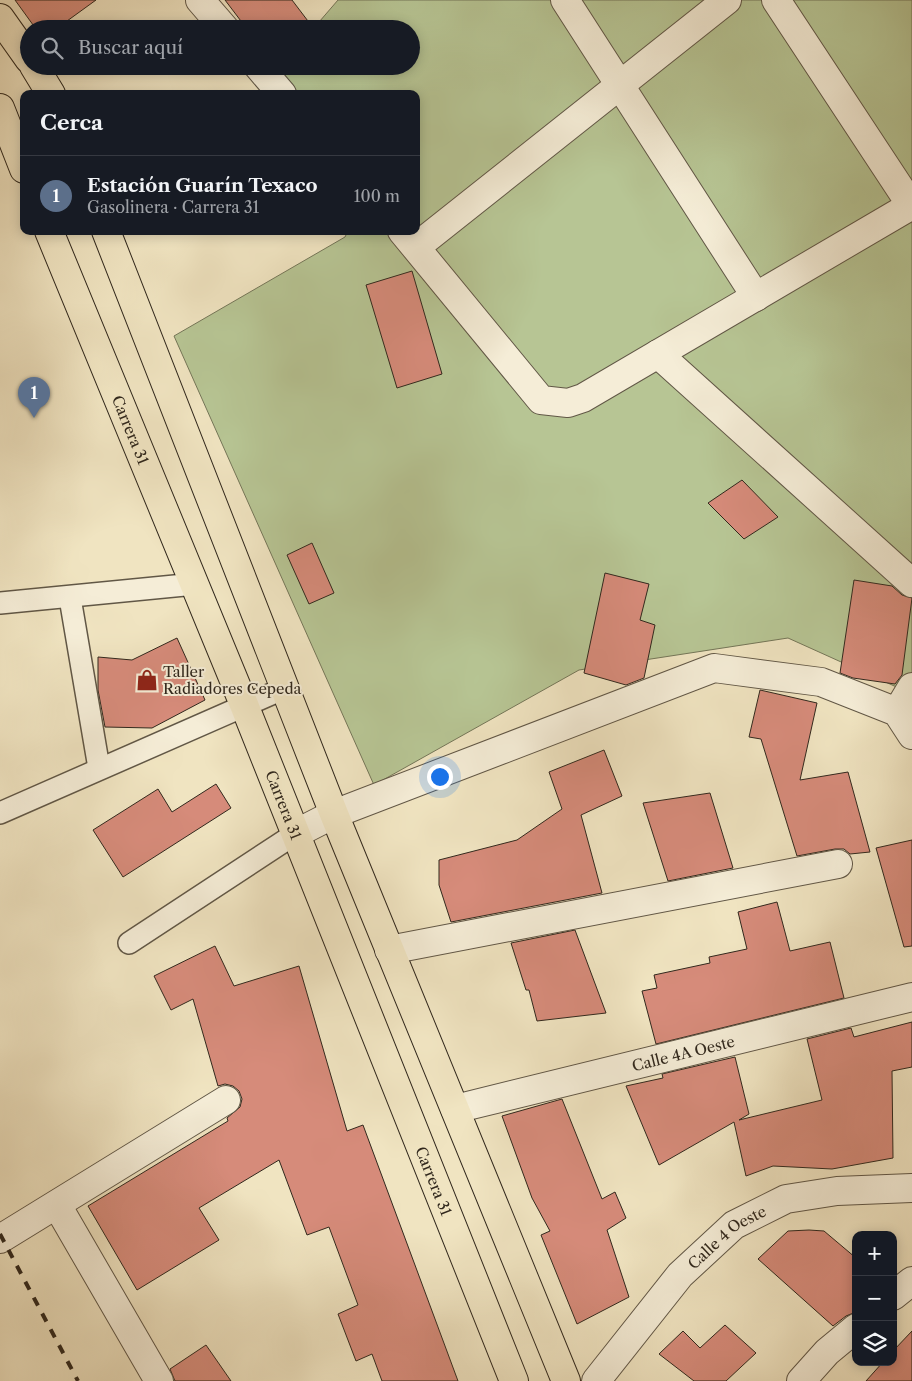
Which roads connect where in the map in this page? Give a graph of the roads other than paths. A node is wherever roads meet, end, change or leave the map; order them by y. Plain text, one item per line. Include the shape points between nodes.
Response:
1 (200, 0) edge
2 (565, 0) edge
3 (726, 0) edge
4 (776, 0) edge
5 (0, 18) edge
6 (217, 20) edge
7 (20, 46) edge
8 (39, 75) edge
9 (266, 75) edge
10 (620, 85) junction
11 (48, 90) edge
12 (279, 90) edge
13 (0, 108) edge
14 (20, 159) edge
15 (911, 205) edge
16 (420, 231) edge
17 (51, 235) edge
18 (108, 235) edge
19 (409, 239) edge
20 (756, 297) junction
21 (658, 354) junction
22 (912, 582) edge
23 (195, 584) junction
24 (70, 598) junction
25 (0, 603) edge
26 (912, 687) edge
27 (285, 688) junction
28 (245, 706) junction
29 (897, 712) junction
30 (912, 736) edge
31 (306, 743) junction
32 (267, 762) junction
33 (99, 768) junction
34 (0, 813) edge
35 (334, 814) junction
36 (295, 834) junction
37 (838, 864) dead end
38 (129, 943) dead end
39 (389, 950) junction
40 (912, 998) edge
41 (226, 1100) dead end
42 (456, 1109) junction
43 (912, 1188) edge
44 (57, 1205) junction
45 (0, 1239) edge
46 (912, 1280) edge
47 (897, 1293) edge
48 (852, 1331) edge
49 (159, 1381) edge
50 (514, 1381) edge
51 (566, 1381) edge
52 (596, 1381) edge
53 (801, 1381) edge

1 - 6 street
2 - 10 street
3 - 10 street
4 - 15 street
5 - 7 highway
8 - 11 highway
9 - 12 street
10 - 16 street
10 - 20 street
13 - 14 highway
15 - 20 street
17 - 23 highway, Carrera 31
18 - 27 highway
19 - 21 street via 541,400 568,403 583,398
20 - 21 street
21 - 22 street
23 - 24 lane
23 - 28 highway, Carrera 31
24 - 25 lane
24 - 33 lane
26 - 29 street
27 - 28 lane
27 - 31 highway
28 - 32 highway, Carrera 31
28 - 33 lane
29 - 30 street
29 - 35 street via 821,682 714,668
31 - 32 highway
31 - 35 highway
32 - 36 highway, Carrera 31
33 - 34 lane
35 - 36 street
35 - 39 highway
36 - 38 lane
36 - 50 highway, Carrera 31
37 - 39 street
39 - 42 highway
40 - 42 street, Calle 4A Oeste
41 - 44 street
42 - 51 highway
43 - 52 street, Calle 4 Oeste via 837,1190 786,1199 734,1225 680,1275
44 - 45 street
44 - 49 street
46 - 47 street
48 - 53 street via 827,1352

